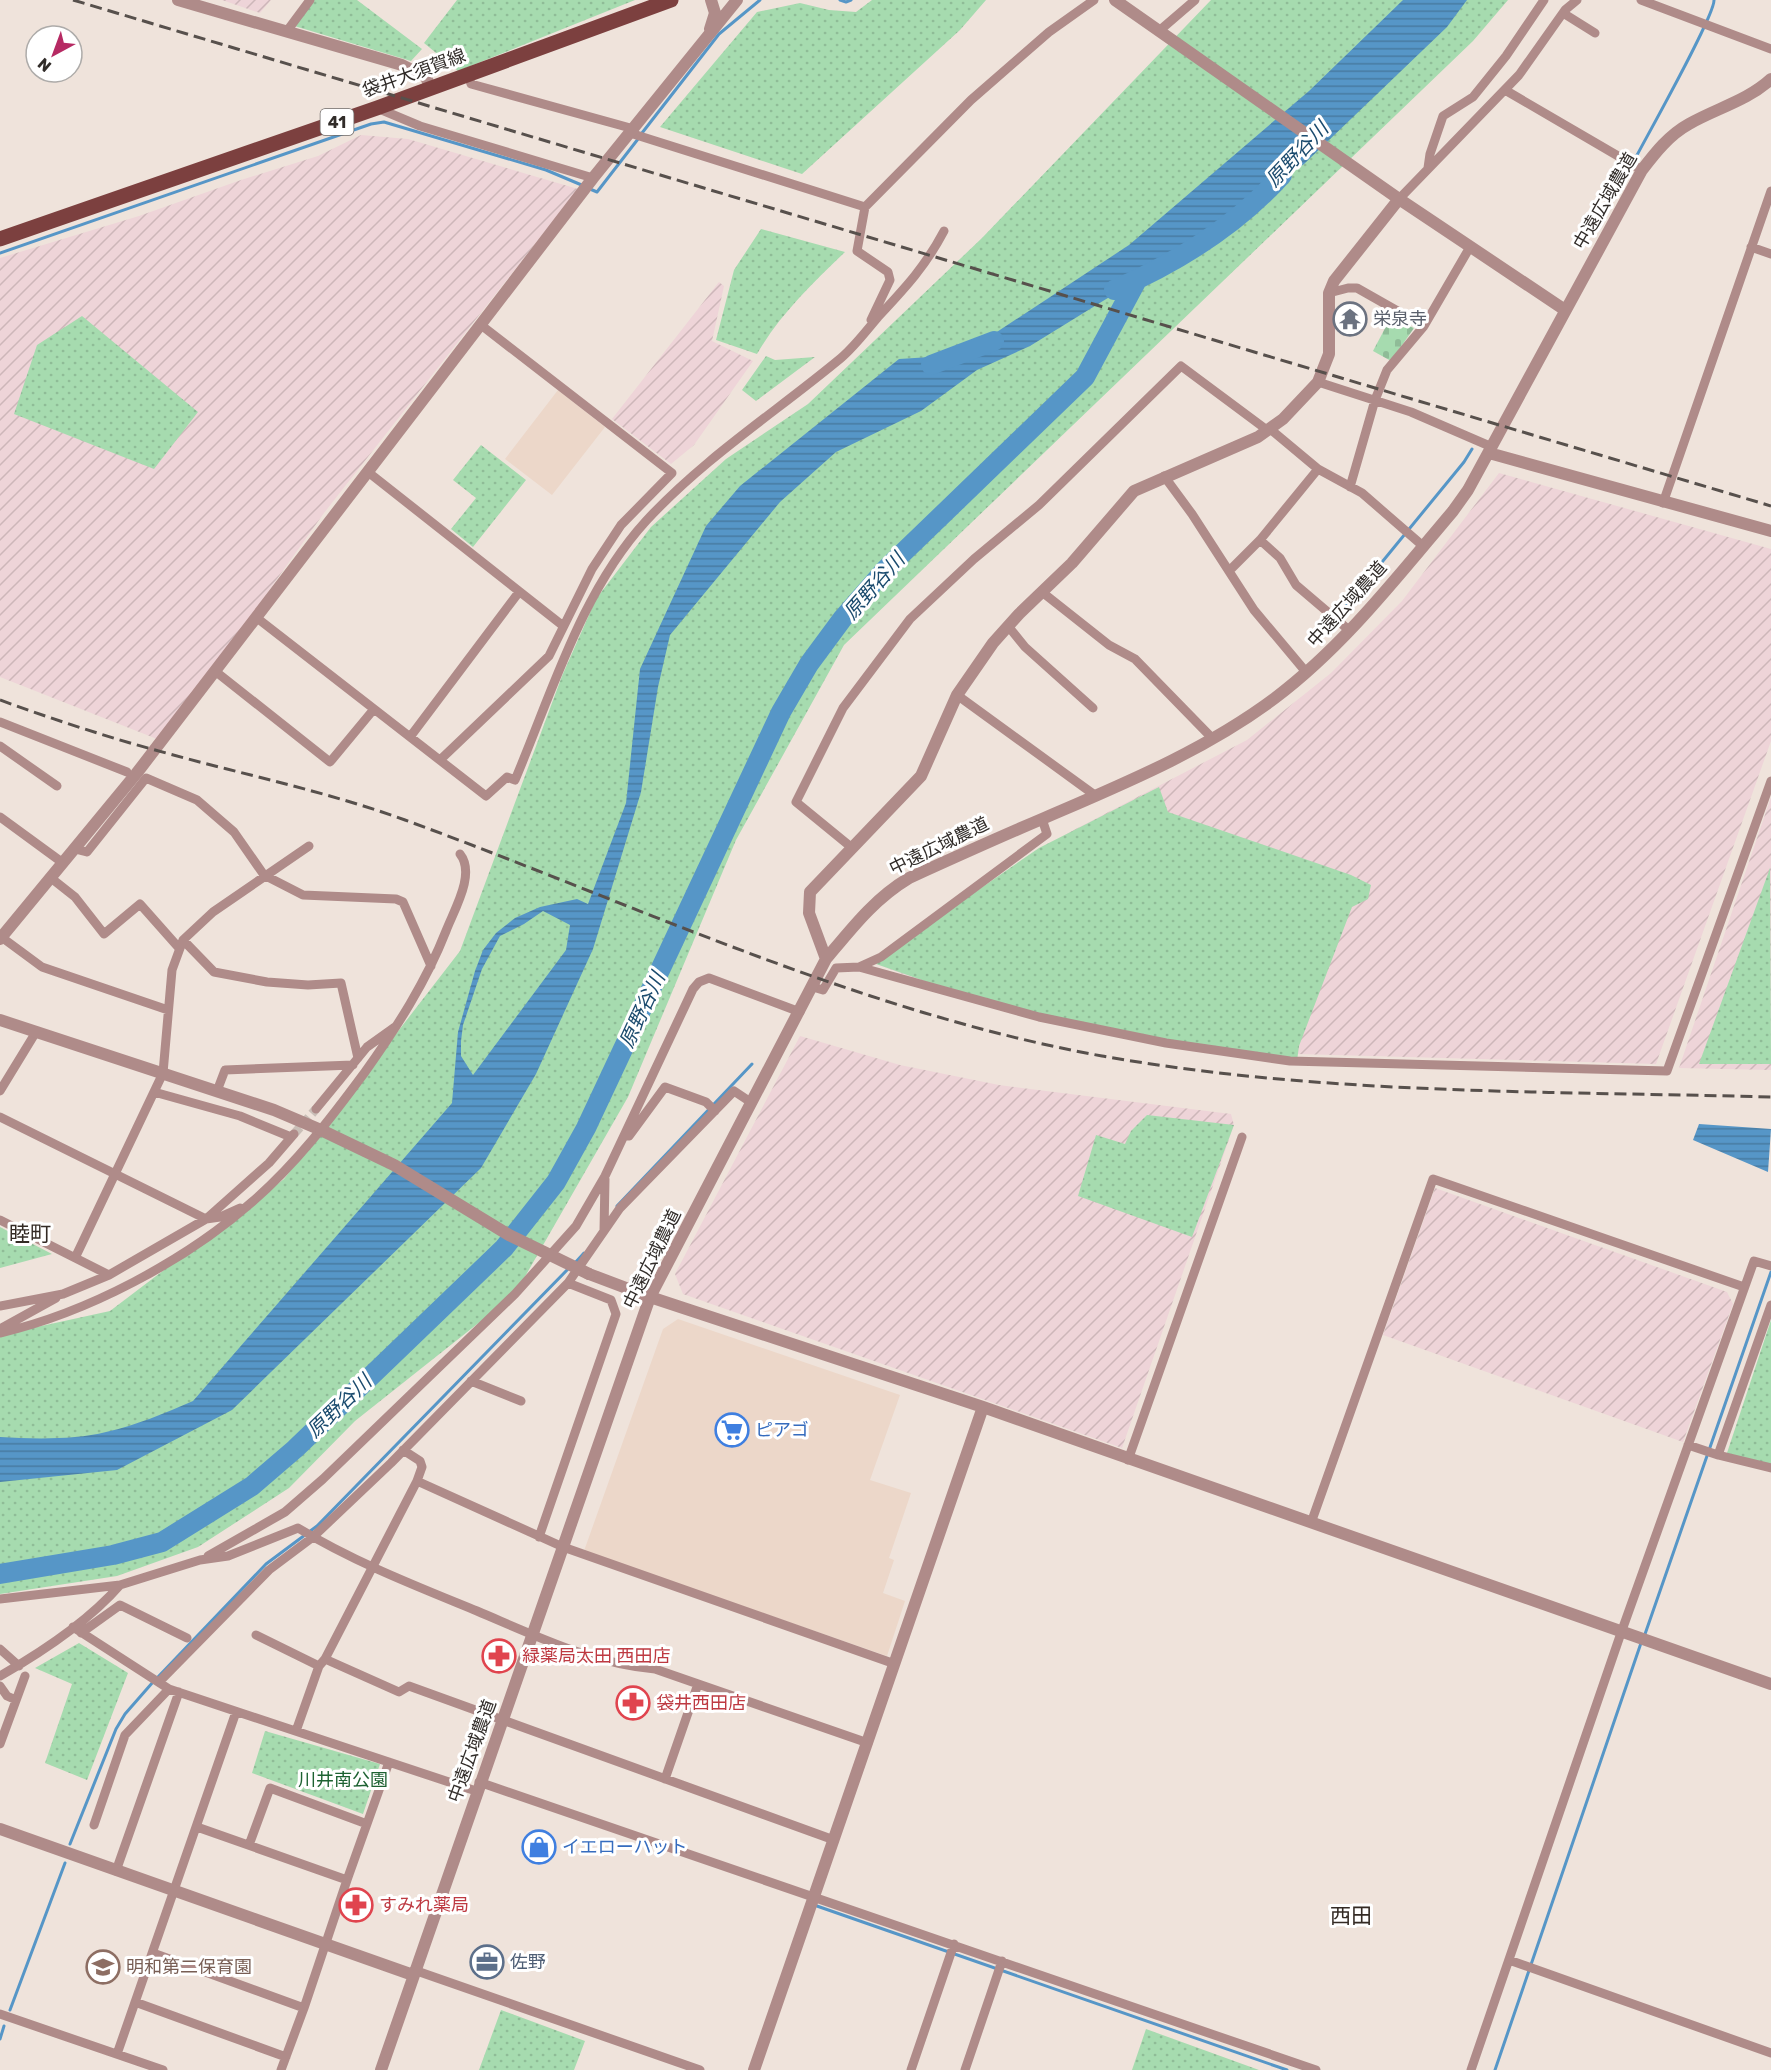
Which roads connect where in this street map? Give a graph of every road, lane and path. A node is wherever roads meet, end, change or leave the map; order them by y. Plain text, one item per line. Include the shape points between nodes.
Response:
1 (178, 0) edge
2 (310, 0) edge
3 (671, 0) edge
4 (711, 0) edge
5 (737, 0) edge
6 (1094, 0) edge
7 (1115, 0) edge
8 (1195, 0) edge
9 (1544, 0) edge
10 (1577, 0) edge
11 (1641, 0) edge
12 (1563, 14) junction
13 (710, 30) junction
14 (287, 32) junction
15 (1595, 33) dead end
16 (1163, 34) junction
17 (1771, 49) edge
18 (468, 74) junction
19 (1771, 79) edge
20 (430, 87) junction
21 (1505, 90) junction
22 (377, 108) junction
23 (632, 131) junction
24 (1427, 169) junction
25 (1642, 170) junction
26 (593, 178) junction
27 (1771, 191) edge
28 (1399, 199) junction
29 (865, 207) junction
30 (944, 231) dead end
31 (0, 239) edge
32 (1470, 247) junction
33 (1751, 247) junction
34 (1771, 254) edge
35 (1329, 293) junction
36 (1564, 310) junction
37 (481, 325) junction
38 (1424, 326) junction
39 (862, 335) junction
40 (1318, 382) junction
41 (1375, 400) junction
42 (1268, 429) junction
43 (1490, 450) junction
44 (1318, 470) junction
45 (368, 472) junction
46 (1164, 476) junction
47 (1350, 487) junction
48 (1663, 503) junction
49 (1771, 531) edge
50 (1260, 540) junction
51 (1423, 546) junction
52 (1229, 571) junction
53 (519, 592) junction
54 (1042, 592) junction
55 (257, 618) junction
56 (562, 625) junction
57 (1008, 626) junction
58 (1350, 631) junction
59 (215, 671) junction
60 (1306, 672) junction
61 (957, 695) junction
62 (1093, 708) dead end
63 (374, 709) junction
64 (0, 722) edge
65 (410, 737) junction
66 (1212, 739) junction
67 (0, 746) edge
68 (440, 760) junction
69 (127, 772) dead end
70 (1771, 782) edge
71 (57, 786) dead end
72 (1096, 796) junction
73 (0, 817) edge
74 (1042, 819) junction
75 (309, 846) dead end
76 (851, 847) junction
77 (75, 849) junction
78 (460, 854) dead end
79 (63, 863) junction
80 (264, 875) junction
81 (51, 878) junction
82 (1, 937) edge
83 (181, 944) junction
84 (826, 959) junction
85 (431, 966) junction
86 (859, 967) junction
87 (813, 987) junction
88 (168, 1010) junction
89 (800, 1012) junction
90 (0, 1020) edge
91 (399, 1024) junction
92 (36, 1032) junction
93 (355, 1062) junction
94 (163, 1074) junction
95 (0, 1091) edge
96 (217, 1091) junction
97 (154, 1092) junction
98 (752, 1103) junction
99 (316, 1109) tunnel mouth
100 (715, 1111) junction
101 (0, 1117) edge
102 (321, 1130) junction
103 (1242, 1137) dead end
104 (615, 1154) junction
105 (115, 1174) junction
106 (605, 1176) junction
107 (253, 1202) junction
108 (206, 1219) junction
109 (0, 1220) edge
110 (604, 1233) junction
111 (75, 1258) junction
112 (1771, 1266) edge
113 (109, 1275) junction
114 (568, 1284) junction
115 (1744, 1287) junction
116 (63, 1294) junction
117 (650, 1298) junction
118 (1771, 1305) edge
119 (0, 1306) edge
120 (0, 1331) edge
121 (471, 1381) junction
122 (521, 1401) dead end
123 (983, 1407) junction
124 (1688, 1445) junction
125 (403, 1450) junction
126 (1719, 1455) junction
127 (1128, 1460) junction
128 (1771, 1468) edge
129 (417, 1481) junction
130 (1311, 1523) junction
131 (313, 1537) junction
132 (539, 1537) junction
133 (562, 1547) junction
134 (201, 1560) junction
135 (373, 1567) junction
136 (120, 1585) junction
137 (0, 1599) edge
138 (73, 1627) junction
139 (81, 1633) junction
140 (532, 1634) junction
141 (1625, 1634) junction
142 (256, 1635) dead end
143 (187, 1638) dead end
144 (0, 1649) edge
145 (322, 1662) junction
146 (895, 1664) junction
147 (19, 1666) junction
148 (0, 1676) edge
149 (25, 1676) dead end
150 (159, 1682) junction
151 (698, 1684) junction
152 (1771, 1684) edge
153 (0, 1686) edge
154 (169, 1689) junction
155 (179, 1692) junction
156 (16, 1700) junction
157 (236, 1712) junction
158 (502, 1720) junction
159 (296, 1731) junction
160 (868, 1743) junction
161 (0, 1744) edge
162 (389, 1762) junction
163 (665, 1779) junction
164 (478, 1786) junction
165 (367, 1824) junction
166 (94, 1825) dead end
167 (197, 1827) junction
168 (0, 1829) edge
169 (834, 1840) junction
170 (249, 1845) junction
171 (116, 1871) junction
172 (347, 1880) junction
173 (175, 1893) junction
174 (814, 1898) junction
175 (326, 1945) junction
176 (953, 1946) junction
177 (153, 1953) junction
178 (1511, 1961) junction
179 (1001, 1963) junction
180 (414, 1973) junction
181 (135, 2002) junction
182 (304, 2008) junction
183 (0, 2014) edge
184 (1771, 2053) edge
185 (117, 2054) junction
186 (286, 2057) junction
187 (695, 2069) edge
188 (163, 2070) edge
189 (281, 2070) edge
190 (381, 2070) edge
191 (754, 2070) edge
192 (911, 2070) edge
193 (965, 2070) edge
194 (1316, 2070) edge
195 (1471, 2070) edge

1 - 14 street
2 - 14 street
3 - 18 main road, 袋井大須賀線 / 41
4 - 13 street via 715,13
5 - 13 street
6 - 29 street via 1049,32 971,100
7 - 16 street
8 - 16 street
9 - 24 street via 1506,57 1473,97 1443,116
10 - 12 street
11 - 17 street
12 - 15 street
12 - 21 street
13 - 23 street
14 - 20 street via 402,65 426,77
16 - 28 street
18 - 20 main road, 袋井大須賀線 / 41
18 - 23 street via 471,84
19 - 25 street, 中遠広域農道 via 1745,98 1688,124 1670,137
20 - 22 main road, 袋井大須賀線 / 41
21 - 24 street
21 - 25 street
22 - 26 street via 420,126
22 - 31 main road, 袋井大須賀線 / 41
23 - 26 street
23 - 29 street
24 - 28 street
25 - 36 street, 中遠広域農道
26 - 37 street
27 - 33 street
28 - 32 street
28 - 35 street via 1341,269
29 - 39 street via 857,251 888,272 890,280
30 - 39 street via 927,262
32 - 36 street
32 - 38 street
33 - 34 street
33 - 48 street
35 - 38 street via 1357,288
35 - 40 street via 1329,354
36 - 43 street, 中遠広域農道
37 - 45 street
37 - 56 street via 672,473 621,525
38 - 41 street via 1387,370
39 - 68 street via 843,356 689,478 645,523 610,568 583,619 515,780 507,777 486,796
40 - 41 street
40 - 42 street
41 - 43 street
41 - 47 street
42 - 44 street
42 - 46 street
42 - 76 street via 1181,366 1047,498 910,619 843,708 796,801
43 - 48 street
43 - 51 street, 中遠広域農道 via 1453,511
44 - 47 street
44 - 50 street
45 - 53 street
45 - 55 street
46 - 52 street
46 - 54 street via 1134,491
47 - 51 street
48 - 49 street
50 - 52 street
50 - 58 street via 1280,558 1296,585
51 - 58 street, 中遠広域農道
52 - 60 street via 1254,610
53 - 56 street
53 - 65 street
54 - 57 street
54 - 66 street via 1109,645 1135,659
55 - 59 street
55 - 63 street
56 - 68 street via 549,656
57 - 61 street
57 - 62 street via 1024,647
58 - 60 street, 中遠広域農道
59 - 63 street via 330,762
59 - 77 street
60 - 66 street, 中遠広域農道 via 1252,715
61 - 72 street
61 - 76 street via 921,776
63 - 65 street
64 - 69 street
65 - 68 street
66 - 72 street, 中遠広域農道
67 - 71 street
70 - 86 street via 1667,1071 1280,1059 1039,1017
72 - 74 street, 中遠広域農道
73 - 79 street
74 - 84 street, 中遠広域農道 via 890,890 862,915
74 - 86 street via 1047,834 881,957
75 - 80 street
76 - 84 street via 816,884 807,902
77 - 79 street
77 - 80 street via 87,852 146,778 197,800 234,832
78 - 85 street via 466,870 461,892
79 - 81 street
80 - 83 street via 213,912
80 - 85 street via 303,895 403,902
81 - 82 street
81 - 83 street via 75,897 104,934 140,904
82 - 88 street via 42,968
83 - 88 street via 172,970
83 - 93 street via 214,972 308,986 340,983
84 - 87 street, 中遠広域農道
85 - 91 street
86 - 87 street via 836,968 823,990
87 - 89 street, 中遠広域農道
88 - 94 street
89 - 98 street, 中遠広域農道
89 - 104 street via 709,978 699,982
90 - 92 street
91 - 93 street
91 - 102 street
92 - 94 street
92 - 95 street
93 - 96 street via 225,1070
93 - 99 street
94 - 96 street
94 - 97 street
96 - 102 street
97 - 105 street
97 - 108 street via 292,1135 269,1163
98 - 100 street via 734,1091
98 - 117 street, 中遠広域農道
100 - 104 street via 706,1102 664,1087
100 - 110 street via 620,1208
101 - 105 street
102 - 107 street
102 - 117 street, bridge via 394,1165 509,1235
103 - 127 street
104 - 106 street
105 - 108 street
105 - 111 street
106 - 110 street
106 - 134 street via 576,1226 515,1294 323,1479 285,1512
107 - 108 street
107 - 120 street via 147,1274 57,1316
108 - 113 street
109 - 111 street
110 - 114 street
111 - 113 street
112 - 115 street via 1754,1261
113 - 116 street
114 - 121 street
114 - 132 street via 611,1300 616,1314
115 - 124 street
115 - 130 street via 1433,1179
116 - 119 street
116 - 120 street
117 - 123 street
117 - 133 street, 中遠広域農道
118 - 126 street
121 - 122 street
121 - 125 street
123 - 127 street
123 - 146 street
124 - 126 street
124 - 141 street
125 - 129 street via 420,1461
125 - 131 street
126 - 128 street
127 - 130 street
129 - 132 street
129 - 135 street
130 - 141 street
131 - 134 street via 298,1528 228,1556
131 - 135 street
131 - 150 street via 268,1570
132 - 133 street
133 - 140 street, 中遠広域農道
133 - 146 street
134 - 136 street
135 - 140 street
135 - 145 street
136 - 137 street
136 - 138 street
138 - 139 street
138 - 147 street
139 - 143 street via 120,1605
139 - 150 street
140 - 151 street via 621,1666 655,1669
140 - 158 street, 中遠広域農道
141 - 152 street
141 - 178 street
142 - 145 street
144 - 147 street
145 - 158 street via 399,1692 409,1686
145 - 159 street
146 - 160 street
147 - 148 street
149 - 156 street
150 - 154 street
151 - 160 street
151 - 163 street
153 - 156 street
154 - 155 street
154 - 166 street via 125,1735
155 - 157 street
155 - 171 street
156 - 161 street
157 - 159 street
157 - 167 street
158 - 163 street
158 - 164 street, 中遠広域農道
159 - 162 street
160 - 169 street
162 - 164 street
162 - 165 street
163 - 169 street
164 - 174 street
164 - 180 street, 中遠広域農道
165 - 170 street via 270,1788
165 - 172 street
167 - 170 street
167 - 173 street
168 - 171 street
169 - 174 street
170 - 172 street
171 - 173 street
172 - 175 street
173 - 175 street
173 - 177 street
174 - 176 street
174 - 191 street
175 - 180 street
175 - 182 street
176 - 179 street
176 - 192 street
177 - 181 street
177 - 182 street
178 - 184 street
178 - 195 street
179 - 193 street
179 - 194 street
180 - 187 street
180 - 190 street, 中遠広域農道
181 - 185 street
181 - 186 street
182 - 186 street
183 - 185 street
185 - 188 street
186 - 189 street

